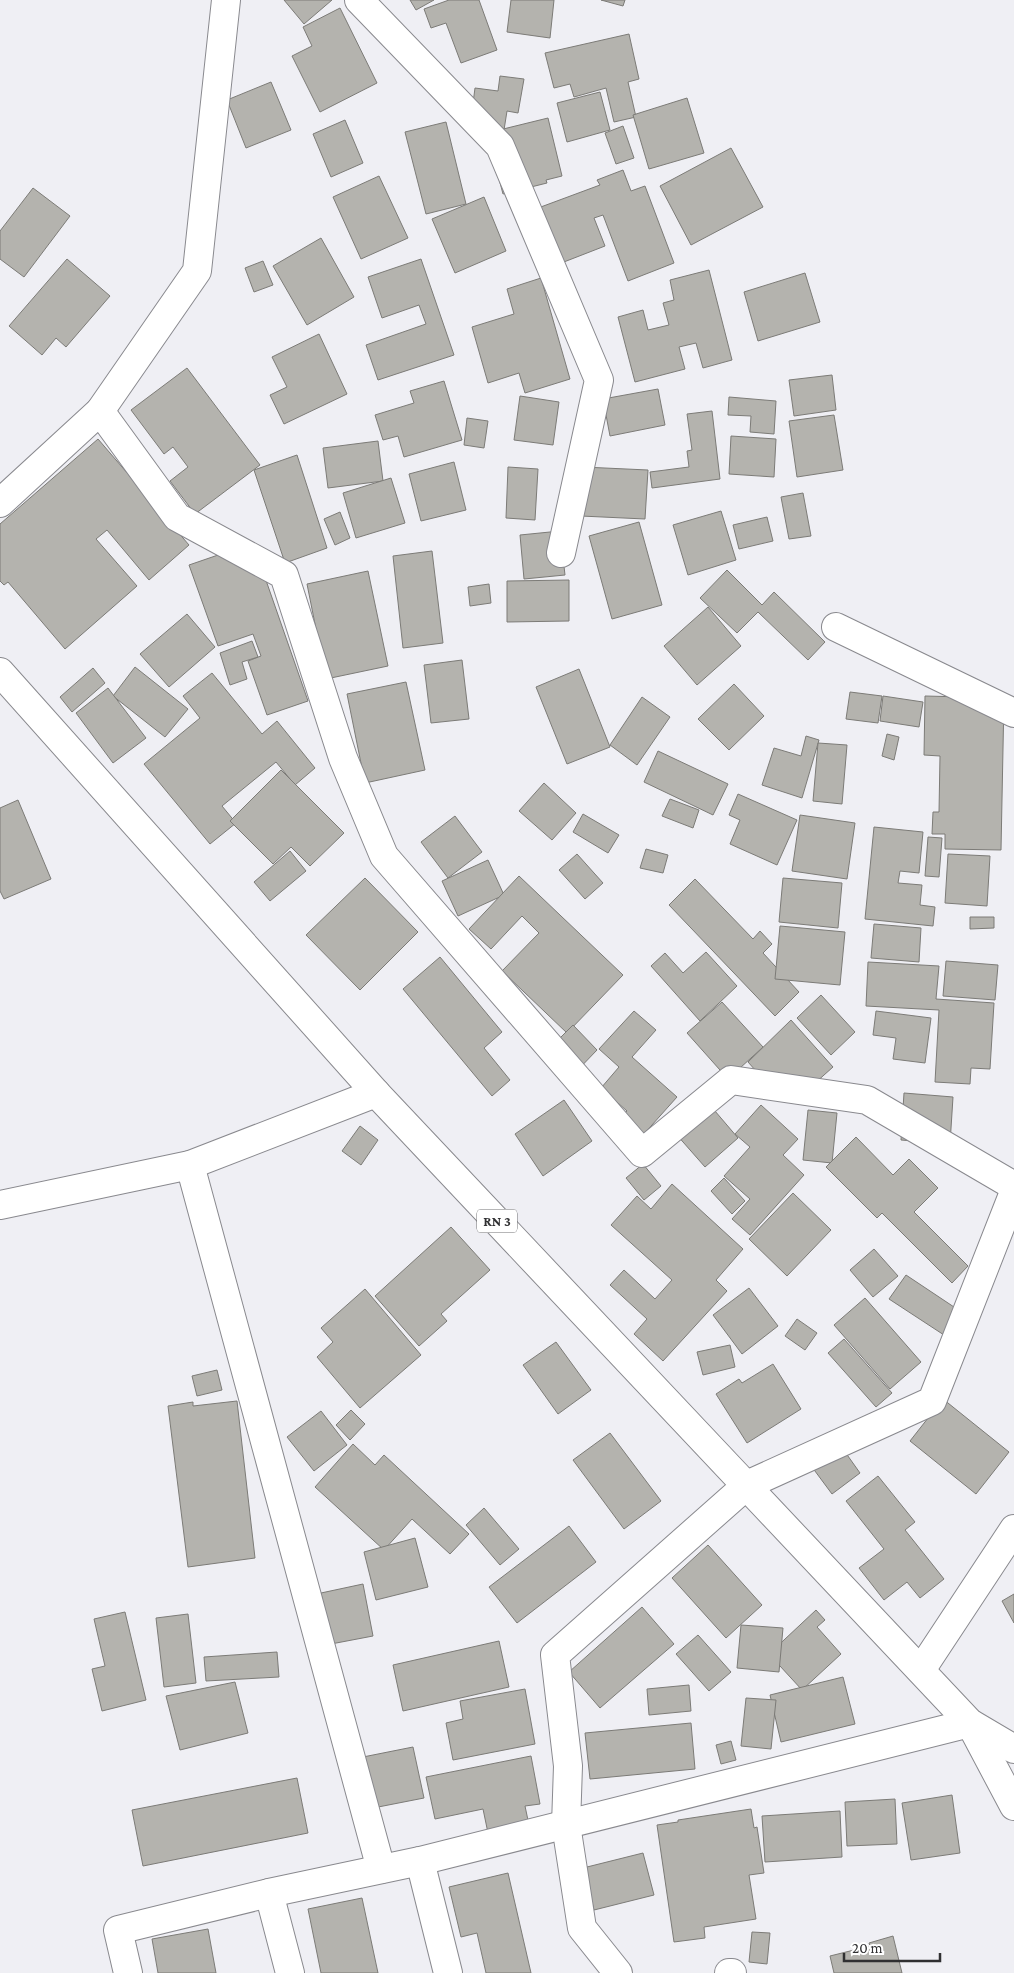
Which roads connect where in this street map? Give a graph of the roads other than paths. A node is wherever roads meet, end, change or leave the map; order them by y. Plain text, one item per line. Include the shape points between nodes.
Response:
1 (226, 0) edge
2 (359, 0) edge
3 (100, 410) junction
4 (0, 503) edge
5 (561, 552) dead end
6 (836, 627) dead end
7 (0, 672) edge
8 (1014, 713) edge
9 (376, 1093) junction
10 (190, 1165) junction
11 (1014, 1186) edge
12 (1014, 1192) edge
13 (0, 1205) edge
14 (746, 1484) junction
15 (1014, 1529) edge
16 (921, 1670) junction
17 (970, 1723) junction
18 (1014, 1749) edge
19 (1014, 1806) edge
20 (566, 1825) junction
21 (420, 1861) junction
22 (381, 1869) junction
23 (269, 1892) junction
24 (128, 1973) edge
25 (290, 1973) edge
26 (448, 1973) edge
27 (618, 1973) edge

1 - 3 street via 197,270
2 - 5 street via 500,146 599,380
3 - 4 street
3 - 11 street via 177,517 284,576 343,758 384,856 642,1153 731,1080 867,1100
6 - 8 street
7 - 9 street, RN 3
9 - 10 street
9 - 14 street, RN 3
10 - 13 street
10 - 22 street
12 - 14 street via 932,1401
14 - 16 street, RN 3
14 - 20 street via 555,1655 568,1766
15 - 16 street
16 - 17 street, RN 3
17 - 18 street, RN 3
17 - 19 street
17 - 20 street
20 - 21 street
20 - 27 street via 582,1928
21 - 22 street
21 - 26 street
22 - 23 street
23 - 24 street via 118,1930
23 - 25 street

